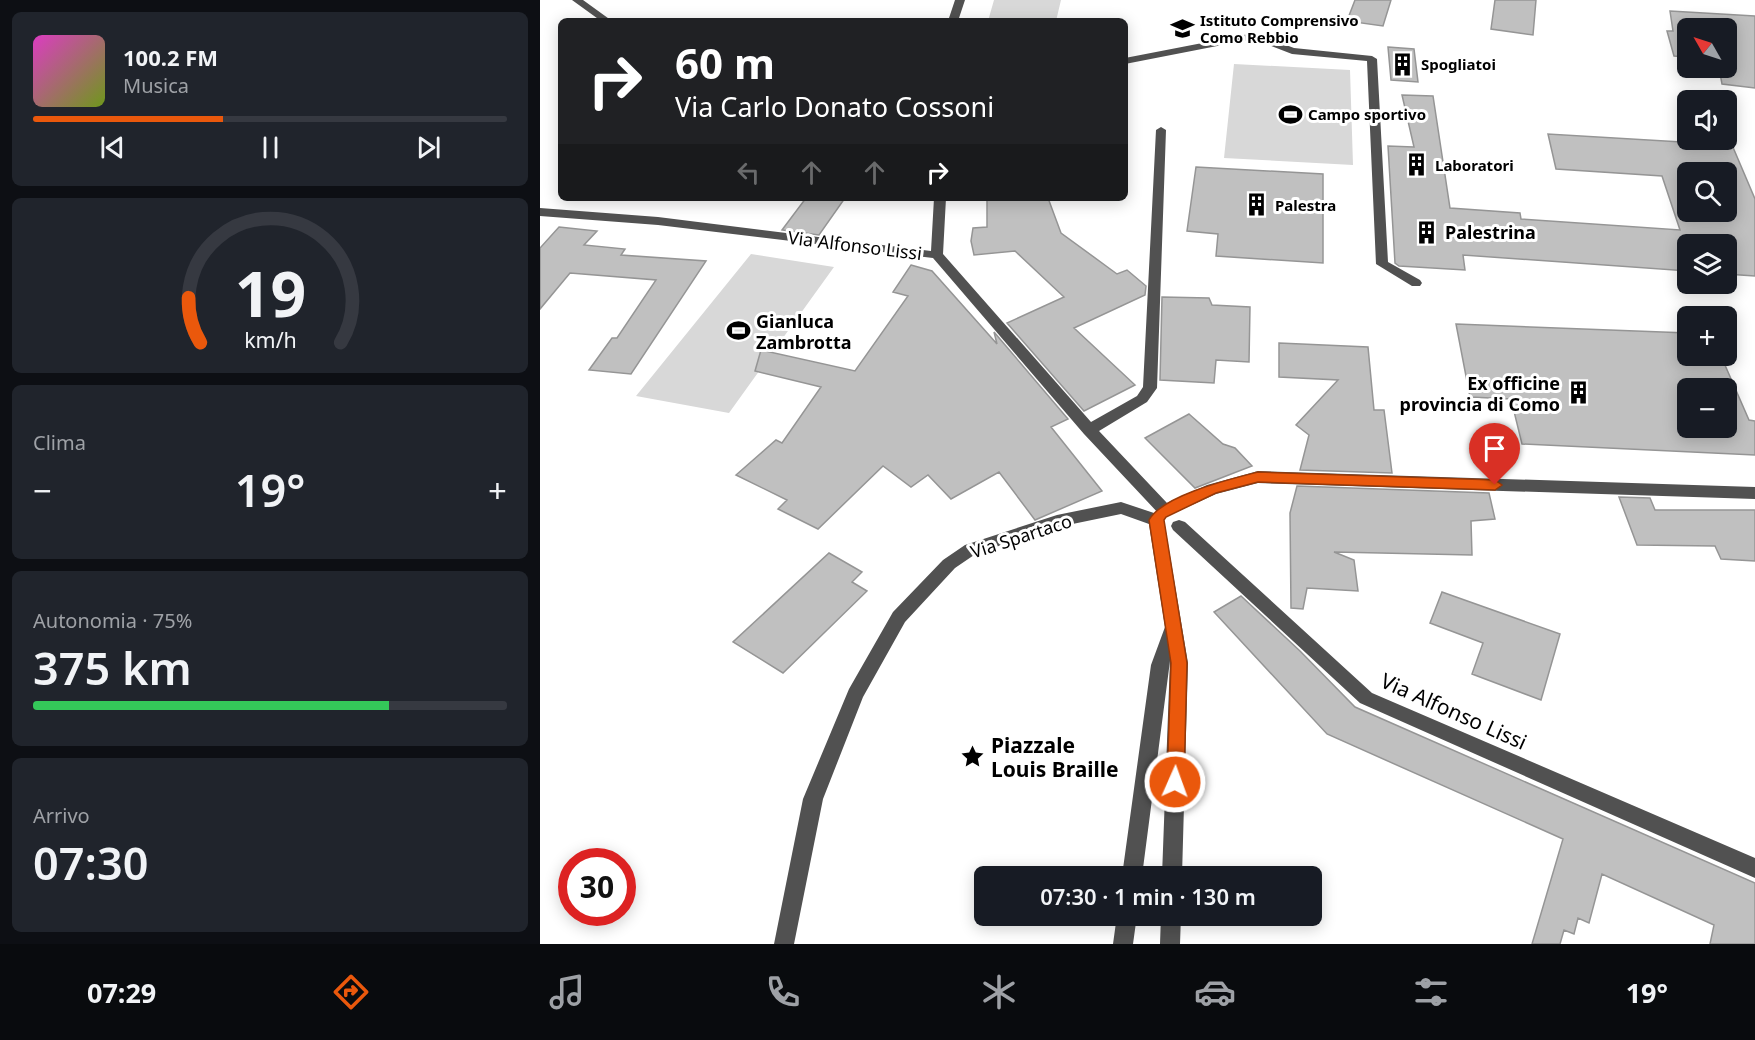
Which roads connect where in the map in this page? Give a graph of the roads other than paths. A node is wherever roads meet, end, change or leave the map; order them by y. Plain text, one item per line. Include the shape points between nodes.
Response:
1 (577, 0) edge
2 (960, 0) edge
3 (603, 18) edge
4 (954, 18) edge
5 (1128, 60) edge
6 (1161, 130) dead end
7 (940, 201) edge
8 (540, 212) edge
9 (937, 255) junction
10 (1416, 283) dead end
11 (1089, 430) junction
12 (1755, 493) edge
13 (1161, 515) junction
14 (1179, 526) joint
15 (1173, 628) junction
16 (1133, 866) edge
17 (1172, 866) edge
18 (1755, 868) edge
19 (1125, 926) edge
20 (1171, 926) edge
21 (784, 944) edge
22 (1123, 944) edge
23 (1170, 944) edge

1 - 3 street
2 - 4 street
5 - 10 street via 1254,36 1292,51 1372,59 1382,264
6 - 11 street via 1150,388 1142,399
7 - 9 street
8 - 9 street, Via Alfonso Lissi via 658,221
9 - 11 street, Via Alfonso Lissi
11 - 13 street, Via Alfonso Lissi
12 - 13 street via 1258,477 1212,489
13 - 14 street, Via Spartaco via 1158,525 1167,529
13 - 15 street
13 - 21 street, Via Spartaco via 1121,508 1057,521 971,549 949,564 899,617 855,694 813,799
14 - 18 street, Via Alfonso Lissi via 1366,698
15 - 16 street via 1160,665
15 - 17 street via 1179,663
19 - 22 street
20 - 23 street

